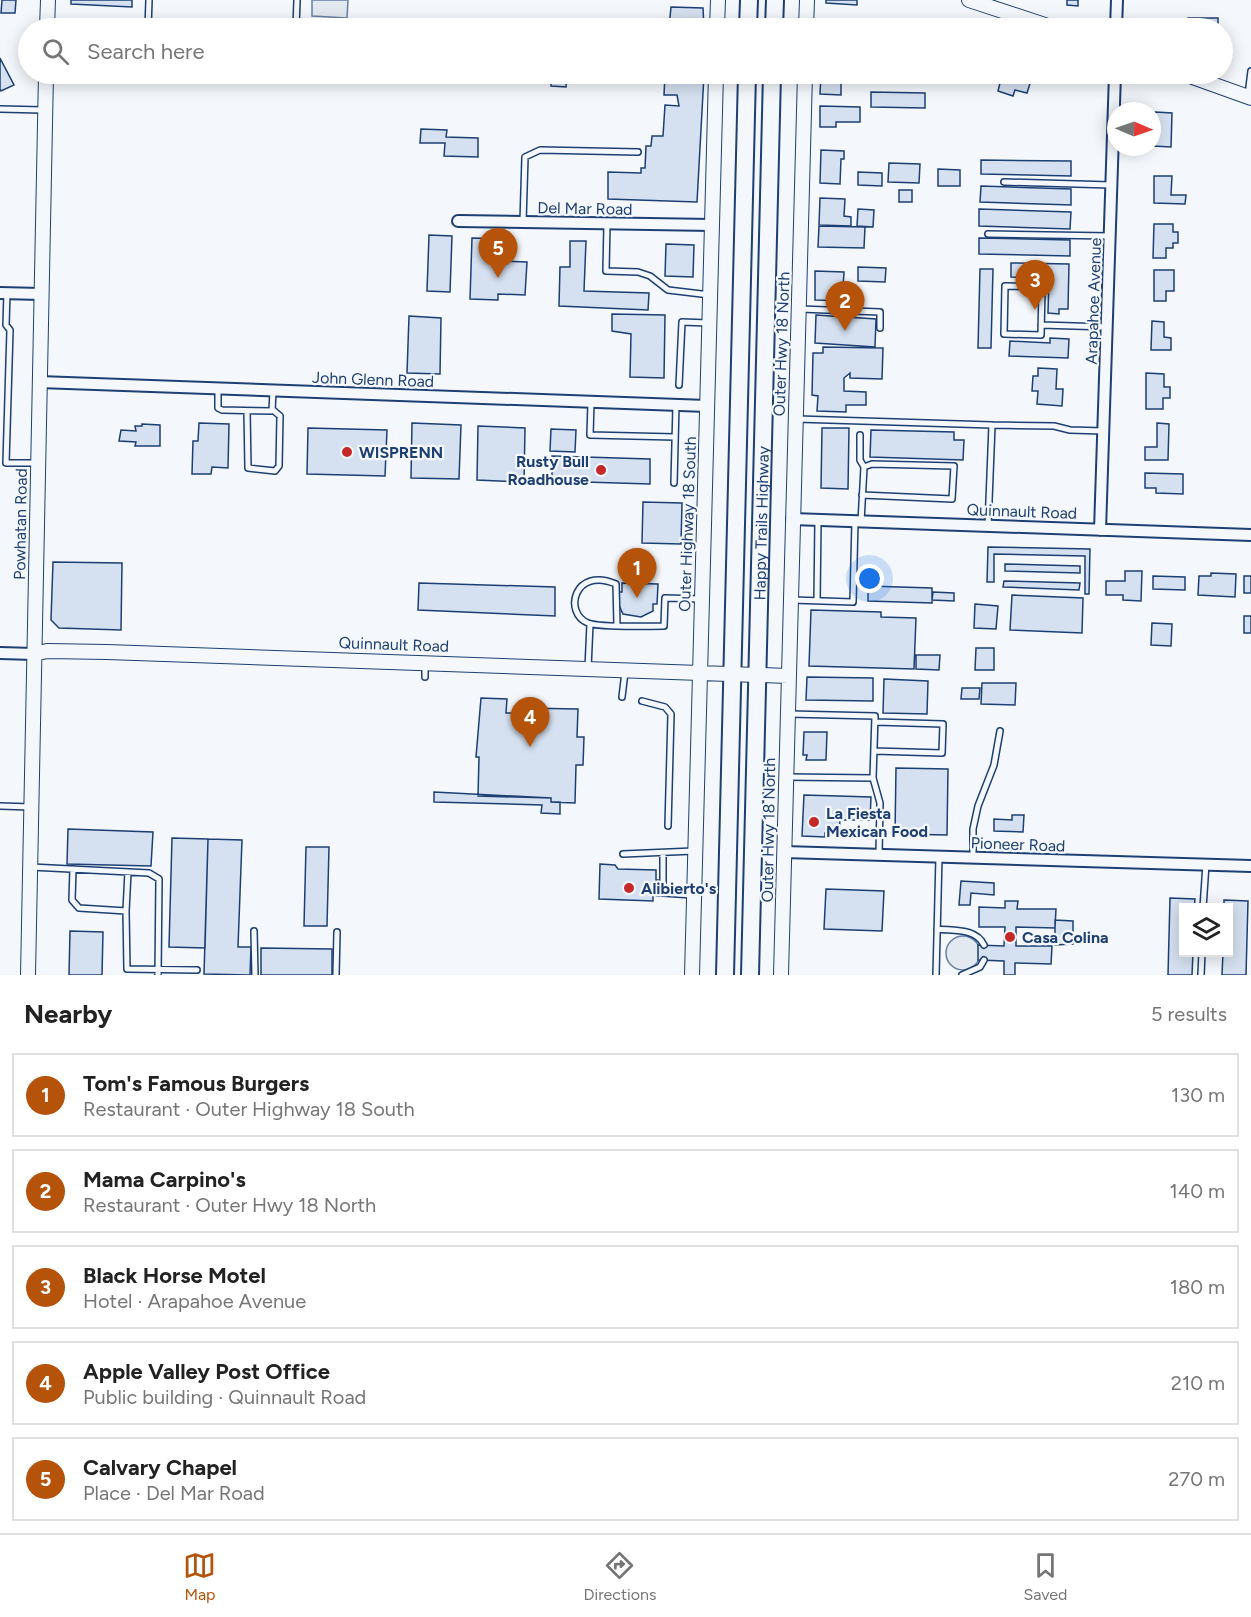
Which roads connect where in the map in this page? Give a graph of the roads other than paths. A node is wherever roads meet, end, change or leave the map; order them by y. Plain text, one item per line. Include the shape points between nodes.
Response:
1 (48, 0) edge
2 (149, 0) edge
3 (297, 0) edge
4 (718, 0) edge
5 (749, 0) edge
6 (765, 0) edge
7 (775, 0) edge
8 (807, 0) edge
9 (969, 0) edge
10 (1117, 0) edge
11 (47, 18) edge
12 (148, 18) edge
13 (296, 18) edge
14 (717, 18) edge
15 (748, 18) edge
16 (764, 18) edge
17 (774, 18) edge
18 (806, 18) edge
19 (1024, 18) edge
20 (1116, 18) edge
21 (1251, 71) edge
22 (46, 84) edge
23 (716, 84) edge
24 (747, 84) edge
25 (771, 84) edge
26 (805, 84) edge
27 (1115, 84) edge
28 (1212, 84) edge
29 (1249, 97) edge
30 (0, 109) edge
31 (45, 110) junction
32 (638, 152) dead end
33 (1004, 182) dead end
34 (1111, 185) junction
35 (458, 221) dead end
36 (523, 222) junction
37 (607, 224) junction
38 (712, 225) junction
39 (988, 234) dead end
40 (1110, 236) junction
41 (3, 293) edge
42 (40, 294) junction
43 (710, 296) junction
44 (798, 309) junction
45 (709, 323) junction
46 (1041, 325) junction
47 (1107, 327) junction
48 (880, 328) dead end
49 (39, 382) junction
50 (679, 385) dead end
51 (218, 389) junction
52 (273, 391) junction
53 (591, 402) junction
54 (676, 405) junction
55 (707, 406) junction
56 (273, 410) junction
57 (247, 411) junction
58 (795, 419) junction
59 (992, 425) junction
60 (1103, 431) junction
61 (860, 435) dead end
62 (675, 437) junction
63 (38, 463) junction
64 (864, 468) junction
65 (674, 483) dead end
66 (862, 495) junction
67 (792, 519) junction
68 (818, 520) junction
69 (858, 521) junction
70 (988, 526) junction
71 (1100, 530) junction
72 (1251, 535) edge
73 (702, 599) junction
74 (790, 600) junction
75 (817, 601) junction
76 (590, 624) junction
77 (617, 625) junction
78 (0, 653) edge
79 (34, 654) junction
80 (426, 662) junction
81 (588, 668) junction
82 (625, 669) junction
83 (700, 672) junction
84 (733, 673) junction
85 (757, 675) junction
86 (788, 676) junction
87 (425, 677) dead end
88 (622, 697) dead end
89 (642, 700) dead end
90 (787, 714) junction
91 (874, 722) junction
92 (1000, 731) dead end
93 (874, 751) junction
94 (786, 777) junction
95 (873, 778) junction
96 (0, 806) edge
97 (31, 807) junction
98 (668, 826) dead end
99 (695, 850) junction
100 (784, 852) junction
101 (663, 853) junction
102 (623, 854) dead end
103 (879, 855) junction
104 (939, 857) junction
105 (973, 858) junction
106 (1206, 864) junction
107 (1251, 866) edge
108 (30, 867) junction
109 (73, 869) junction
110 (128, 872) junction
111 (694, 895) junction
112 (1203, 903) edge
113 (126, 911) junction
114 (937, 929) junction
115 (254, 931) dead end
116 (337, 932) dead end
117 (984, 945) dead end
118 (1202, 957) edge
119 (984, 960) dead end
120 (197, 970) dead end
121 (158, 973) edge
122 (28, 975) edge
123 (255, 975) edge
124 (336, 975) edge
125 (692, 975) edge
126 (725, 975) edge
127 (750, 975) edge
128 (781, 975) edge
129 (936, 975) edge
130 (963, 975) edge
131 (1201, 975) edge

1 - 11 street
2 - 12 lane
3 - 13 lane
4 - 14 street
5 - 15 main road
6 - 16 main road
7 - 17 main road
8 - 18 street
9 - 19 street
10 - 20 street
21 - 29 lane
22 - 31 street, Powhatan Road
23 - 38 street, Outer Highway 18 South
24 - 84 main road, Happy Trails Highway
25 - 85 main road, Happy Trails Highway
26 - 44 street, Outer Hwy 18 North
27 - 34 street, Arapahoe Avenue
28 - 29 street
30 - 31 lane
31 - 42 street, Powhatan Road
32 - 36 lane via 540,150 525,157
33 - 34 lane
34 - 40 street, Arapahoe Avenue
35 - 36 street, Del Mar Road
36 - 37 street, Del Mar Road
37 - 38 street, Del Mar Road
37 - 43 lane via 606,271 638,272 668,290
38 - 43 street, Outer Highway 18 South
39 - 40 lane
40 - 47 street, Arapahoe Avenue
41 - 42 street
41 - 63 lane via 6,325 10,330 6,463
42 - 49 street, Powhatan Road
43 - 45 street, Outer Highway 18 South
44 - 48 lane via 880,312
44 - 58 street, Outer Hwy 18 North
45 - 50 lane via 682,322
45 - 55 street, Outer Highway 18 South
46 - 46 lane via 1041,335 1004,334 1005,286 1042,286
46 - 47 lane
47 - 60 street, Arapahoe Avenue
49 - 51 street, John Glenn Road
49 - 63 street, Powhatan Road
51 - 52 street, John Glenn Road
51 - 57 lane via 219,410
52 - 53 street, John Glenn Road
52 - 56 lane
53 - 54 street, John Glenn Road
53 - 62 lane via 590,435
54 - 55 street, John Glenn Road
54 - 62 lane
55 - 73 street, Outer Highway 18 South
56 - 57 lane
56 - 57 lane via 280,416 279,466 275,471 248,468
58 - 59 lane
58 - 67 street, Outer Hwy 18 North
59 - 60 lane
59 - 70 lane
60 - 71 street, Arapahoe Avenue
61 - 64 lane via 860,460
62 - 65 lane
63 - 79 street, Powhatan Road
64 - 66 lane
64 - 66 lane via 872,464 954,466 952,499
66 - 69 lane
67 - 68 street, Quinnault Road
67 - 74 street, Outer Hwy 18 North
68 - 69 street, Quinnault Road
68 - 75 lane
69 - 70 street, Quinnault Road
69 - 75 lane via 853,602
70 - 71 street, Quinnault Road
71 - 72 street, Quinnault Road
73 - 77 lane via 665,598 664,626
73 - 83 street, Outer Highway 18 South
74 - 75 lane
74 - 86 street, Outer Hwy 18 North
76 - 77 lane
76 - 77 lane via 582,619 576,606 577,589 592,582 616,584
76 - 81 lane
78 - 79 street, Quinnault Road
79 - 80 street, Quinnault Road via 107,652
79 - 97 street, Powhatan Road
80 - 81 street, Quinnault Road
80 - 87 lane
81 - 82 street, Quinnault Road
82 - 83 street, Quinnault Road
82 - 88 lane
83 - 84 street, Quinnault Road
83 - 99 street, Outer Highway 18 South
84 - 85 street, Quinnault Road
84 - 126 main road, Happy Trails Highway
85 - 86 street, Quinnault Road
85 - 127 main road, Happy Trails Highway
86 - 90 street, Outer Hwy 18 North
89 - 98 lane via 665,707 671,714
90 - 91 lane via 875,716
90 - 94 street, Outer Hwy 18 North
91 - 93 lane
91 - 93 lane via 943,724 942,753
92 - 105 lane via 994,765 976,817
93 - 95 lane
94 - 95 lane
94 - 100 street, Outer Hwy 18 North
95 - 103 lane via 880,803
96 - 97 lane
97 - 108 street, Powhatan Road
99 - 101 lane
99 - 111 street, Outer Highway 18 South
100 - 103 street, Pioneer Road
100 - 128 street, Outer Hwy 18 North
101 - 102 lane
101 - 111 lane via 663,893
103 - 104 street, Pioneer Road
104 - 105 street, Pioneer Road
104 - 114 lane
105 - 106 street, Pioneer Road
106 - 107 street, Pioneer Road
106 - 112 lane
108 - 109 lane
108 - 122 street, Powhatan Road
109 - 110 lane
109 - 113 lane via 72,900 76,907
110 - 113 lane
110 - 121 lane via 149,873 159,879
111 - 125 street, Outer Highway 18 South
113 - 121 lane via 126,967
114 - 117 lane via 968,932
114 - 129 lane
115 - 123 lane
116 - 124 lane
118 - 131 lane
119 - 130 lane via 980,967
120 - 121 lane

